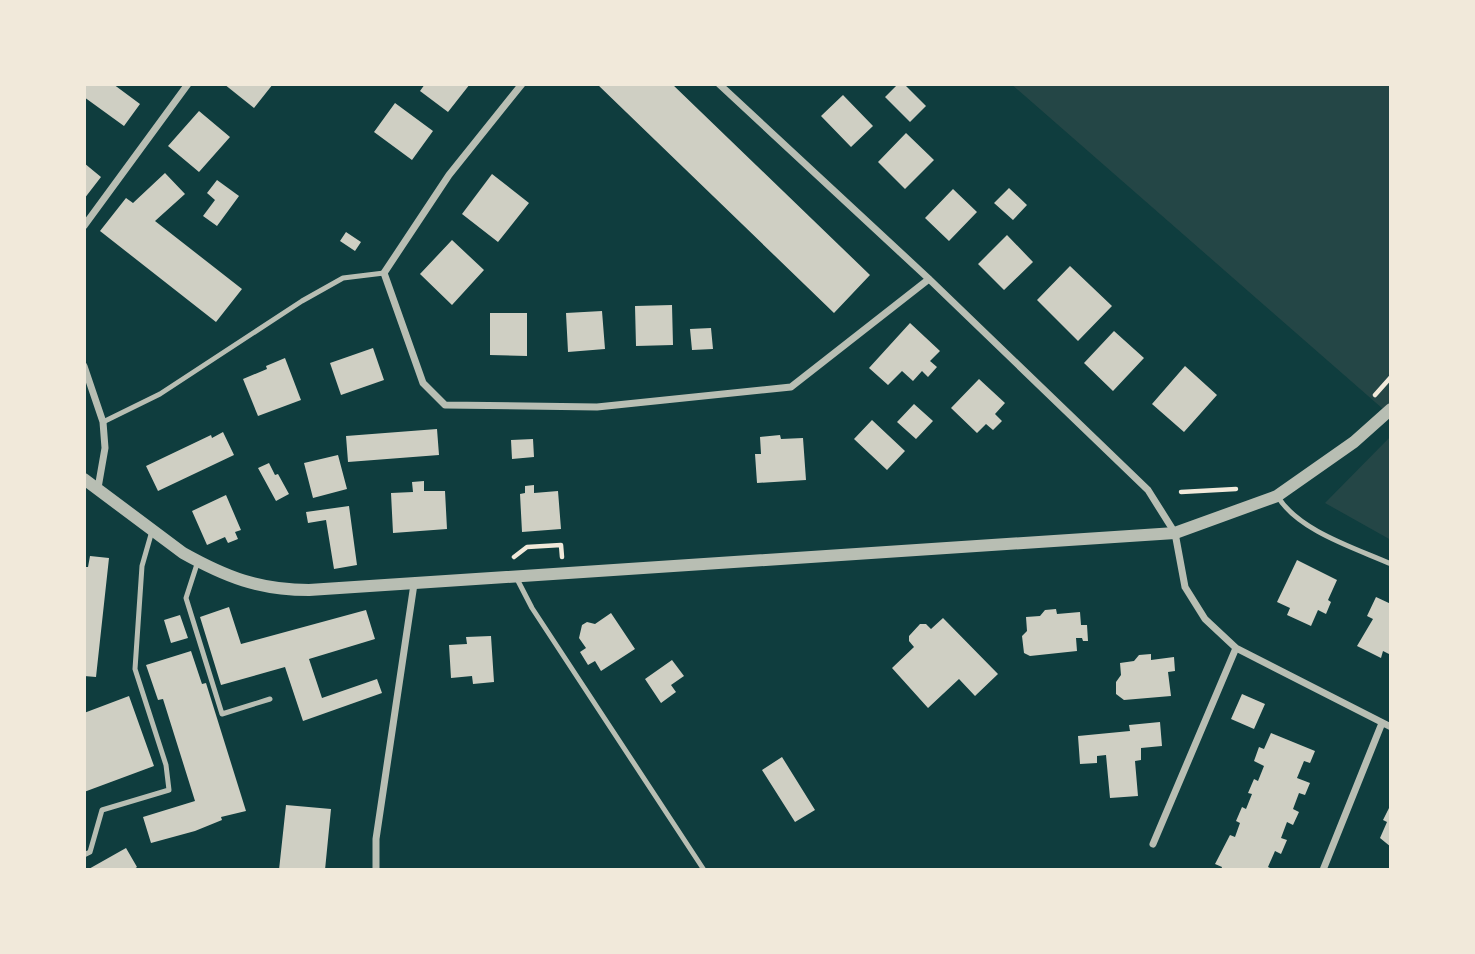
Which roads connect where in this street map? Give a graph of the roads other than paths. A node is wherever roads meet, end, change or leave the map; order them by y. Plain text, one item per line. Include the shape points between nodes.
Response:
1 (188, 84) edge
2 (522, 84) edge
3 (719, 84) edge
4 (84, 226) edge
5 (384, 272) junction
6 (929, 279) junction
7 (84, 366) edge
8 (1391, 409) edge
9 (103, 422) junction
10 (84, 479) edge
11 (98, 488) junction
12 (1277, 496) junction
13 (152, 530) junction
14 (1175, 533) junction
15 (198, 561) junction
16 (1391, 564) edge
17 (516, 577) junction
18 (414, 584) junction
19 (1236, 648) junction
20 (270, 699) dead end
21 (1382, 723) junction
22 (1391, 727) edge
23 (1153, 844) dead end
24 (84, 855) edge
25 (376, 870) edge
26 (704, 870) edge
27 (1323, 870) edge

1 - 4 street
2 - 5 street via 449,175
3 - 6 street
5 - 6 street via 423,383 445,405 597,407 791,387
5 - 9 lane via 343,278 160,394
6 - 14 street via 1148,490
7 - 9 street
8 - 12 street via 1354,442
9 - 11 street via 105,448
10 - 11 street
11 - 13 street
12 - 14 street
12 - 16 lane via 1305,525
13 - 15 street
13 - 24 lane via 142,566 135,669 166,765 169,790 102,810 90,852
14 - 17 street
14 - 19 street via 1185,587 1205,619
15 - 18 street via 258,586 282,590
15 - 20 lane via 186,598 222,714
17 - 18 street
17 - 26 lane
18 - 25 street via 376,839
19 - 21 street
19 - 23 street
21 - 22 street
21 - 27 street

